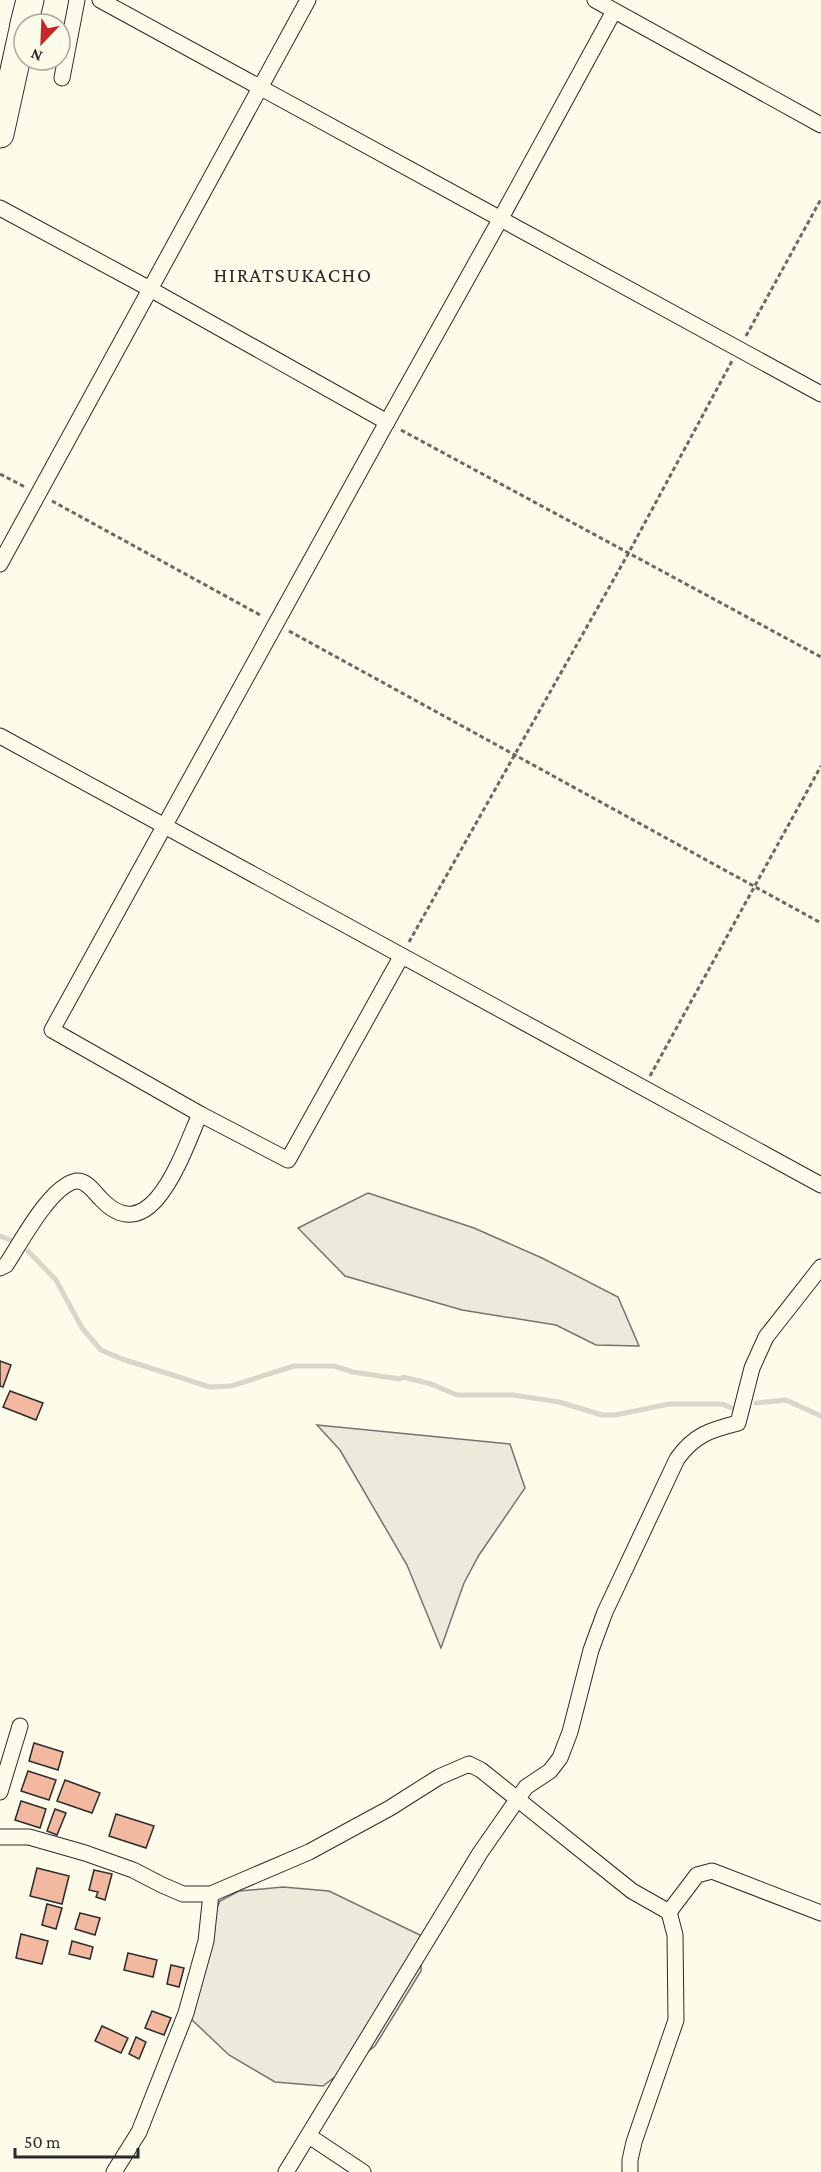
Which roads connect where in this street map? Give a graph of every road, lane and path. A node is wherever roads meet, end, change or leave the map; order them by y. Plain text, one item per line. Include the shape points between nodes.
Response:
1 (77, 0) edge
2 (100, 0) edge
3 (308, 0) edge
4 (595, 0) edge
5 (614, 11) junction
6 (14, 72) edge
7 (62, 78) dead end
8 (262, 87) junction
9 (821, 125) edge
10 (0, 134) edge
11 (821, 198) edge
12 (0, 208) edge
13 (501, 218) junction
14 (150, 289) junction
15 (739, 349) junction
16 (821, 394) edge
17 (387, 422) junction
18 (0, 474) edge
19 (38, 494) junction
20 (628, 554) junction
21 (0, 564) edge
22 (276, 624) junction
23 (821, 657) edge
24 (0, 736) edge
25 (515, 756) junction
26 (821, 766) edge
27 (164, 827) junction
28 (754, 886) junction
29 (821, 923) edge
30 (401, 957) junction
31 (643, 1088) junction
32 (200, 1114) junction
33 (821, 1185) edge
34 (821, 1267) edge
35 (0, 1268) edge
36 (20, 1726) dead end
37 (5, 1756) edge
38 (0, 1792) edge
39 (517, 1799) junction
40 (0, 1837) edge
41 (211, 1894) junction
42 (669, 1912) junction
43 (821, 1913) edge
44 (309, 2136) junction
45 (114, 2172) edge
46 (286, 2172) edge
47 (363, 2172) edge
48 (630, 2172) edge

1 - 7 street
2 - 8 street
3 - 8 street
4 - 5 street
5 - 9 street
5 - 13 street
6 - 10 highway
8 - 13 street
8 - 14 street
11 - 15 path
12 - 14 street
13 - 15 street
13 - 17 street
14 - 17 street
14 - 19 street
15 - 16 street
15 - 20 path
17 - 20 path
17 - 22 street
18 - 19 path
19 - 21 street
19 - 22 path
20 - 23 path
20 - 25 path
22 - 25 path
22 - 27 street
24 - 27 street
25 - 28 path
25 - 30 path
26 - 28 path
27 - 30 street
27 - 32 street via 52,1030
28 - 29 path
28 - 31 path
30 - 31 street
30 - 32 street via 288,1160
31 - 33 street
32 - 35 street via 165,1189 150,1207 133,1215 119,1214 87,1184 67,1184 52,1197 6,1265
34 - 39 street via 766,1337 752,1368 738,1423 710,1430 687,1445 677,1459 604,1612 560,1758
36 - 37 street
37 - 38 street
39 - 41 street via 469,1764 439,1777 309,1852
39 - 42 street via 632,1891
39 - 44 street via 480,1853
40 - 41 street via 29,1837 133,1870 183,1894
41 - 45 street via 206,1941 186,2013 140,2132
42 - 43 street via 697,1875 712,1871
42 - 48 street via 675,1935 676,2020 634,2142
44 - 46 street
44 - 47 street

